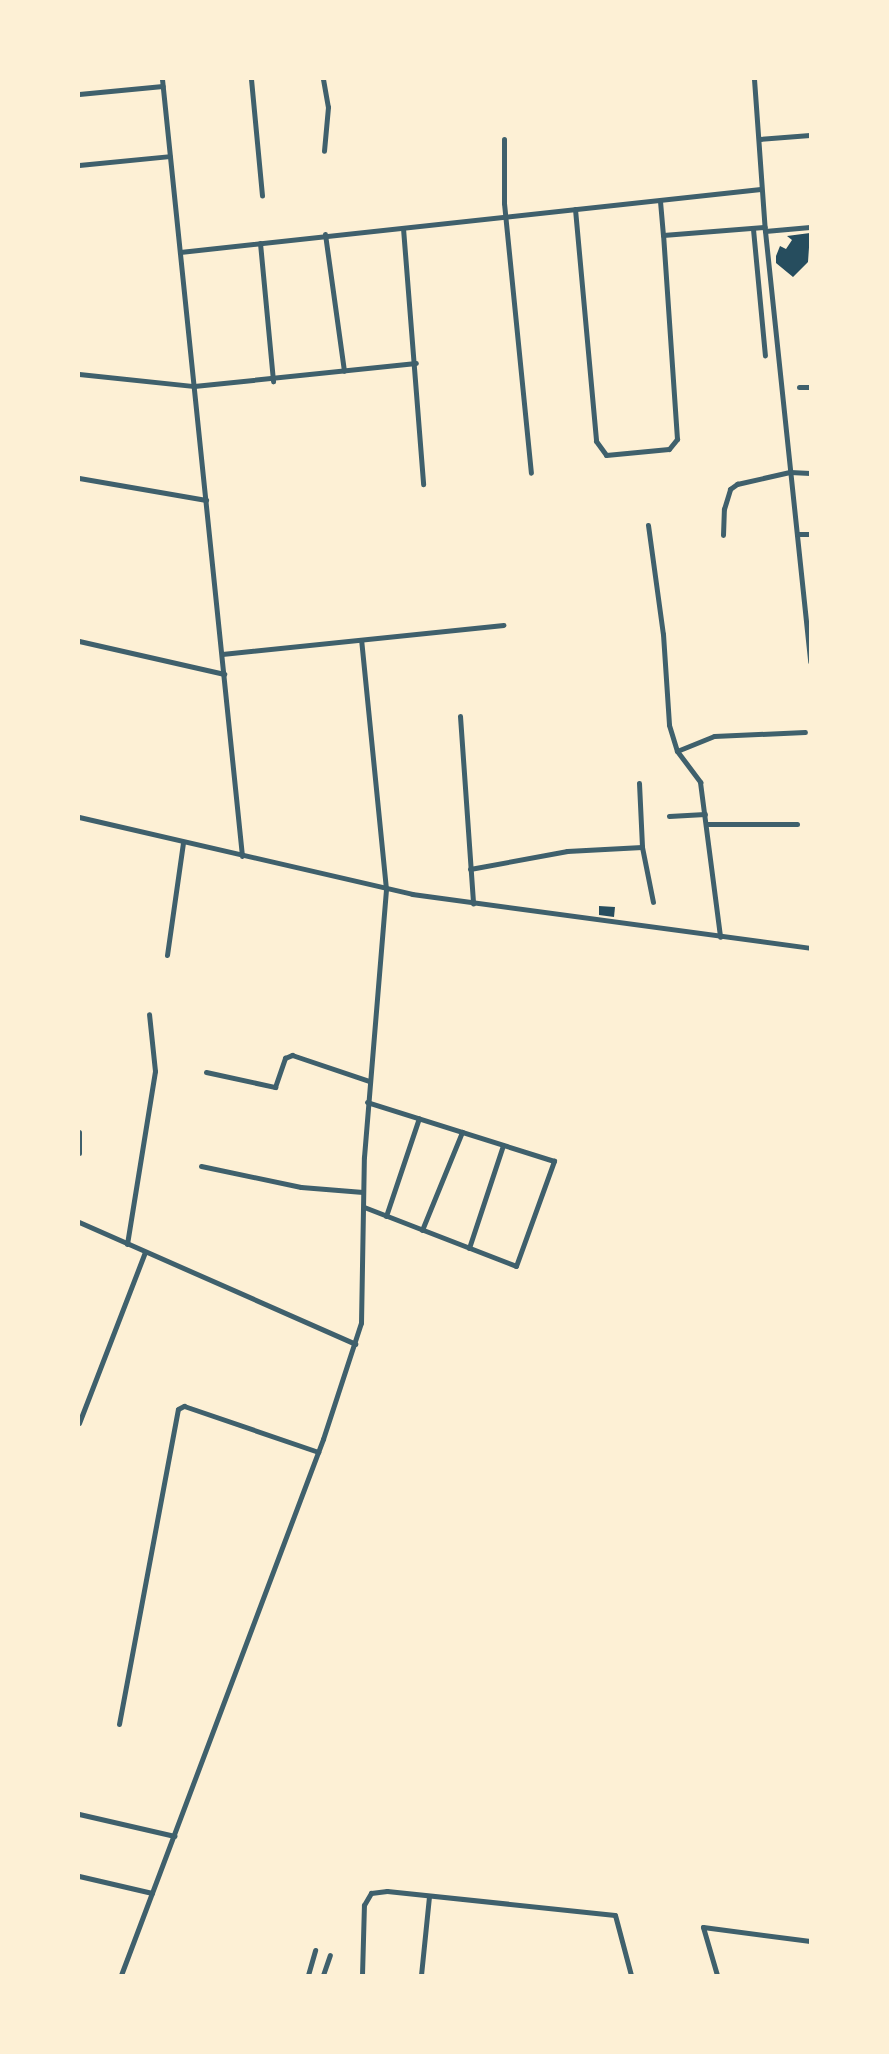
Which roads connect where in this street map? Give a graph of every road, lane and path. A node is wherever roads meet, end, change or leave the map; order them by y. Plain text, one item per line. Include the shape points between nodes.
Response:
1 (251, 79) edge
2 (323, 79) edge
3 (754, 79) edge
4 (163, 82) edge
5 (79, 94) edge
6 (810, 135) edge
7 (504, 139) dead end
8 (759, 139) junction
9 (324, 151) dead end
10 (170, 156) junction
11 (79, 165) edge
12 (761, 190) junction
13 (262, 195) dead end
14 (660, 201) junction
15 (576, 209) junction
16 (505, 216) junction
17 (810, 227) edge
18 (403, 228) junction
19 (753, 229) junction
20 (765, 229) junction
21 (325, 234) junction
22 (663, 234) junction
23 (260, 243) junction
24 (180, 251) junction
25 (765, 355) dead end
26 (416, 363) junction
27 (344, 371) junction
28 (79, 374) edge
29 (273, 381) junction
30 (194, 386) junction
31 (799, 387) dead end
32 (810, 387) edge
33 (790, 472) junction
34 (810, 472) edge
35 (531, 473) dead end
36 (79, 478) edge
37 (423, 484) dead end
38 (206, 500) junction
39 (648, 525) dead end
40 (797, 534) junction
41 (810, 534) edge
42 (723, 535) dead end
43 (807, 617) edge
44 (504, 625) dead end
45 (362, 640) junction
46 (79, 641) edge
47 (222, 654) junction
48 (810, 662) edge
49 (224, 674) junction
50 (460, 716) dead end
51 (805, 732) dead end
52 (677, 751) junction
53 (639, 783) dead end
54 (705, 814) junction
55 (669, 816) dead end
56 (79, 817) edge
57 (707, 824) junction
58 (797, 824) dead end
59 (183, 843) junction
60 (642, 847) junction
61 (243, 856) junction
62 (470, 869) junction
63 (386, 889) junction
64 (653, 902) dead end
65 (473, 904) junction
66 (720, 937) junction
67 (810, 948) edge
68 (167, 954) dead end
69 (149, 1014) dead end
70 (206, 1072) dead end
71 (369, 1081) junction
72 (367, 1101) junction
73 (419, 1118) junction
74 (79, 1132) edge
75 (462, 1132) junction
76 (503, 1145) junction
77 (79, 1153) edge
78 (201, 1166) dead end
79 (363, 1192) junction
80 (364, 1207) junction
81 (386, 1216) junction
82 (79, 1222) edge
83 (422, 1230) junction
84 (128, 1244) junction
85 (469, 1248) junction
86 (145, 1252) junction
87 (355, 1344) junction
88 (79, 1423) edge
89 (318, 1452) junction
90 (119, 1724) dead end
91 (79, 1814) edge
92 (174, 1836) junction
93 (79, 1877) edge
94 (152, 1893) junction
95 (429, 1896) junction
96 (810, 1941) edge
97 (315, 1950) dead end
98 (330, 1955) dead end
99 (121, 1975) edge
100 (308, 1975) edge
101 (323, 1975) edge
102 (362, 1975) edge
103 (421, 1975) edge
104 (631, 1975) edge
105 (716, 1975) edge

1 - 13 street
2 - 9 street via 328,107
3 - 8 street
4 - 5 street
4 - 10 street
6 - 8 street
7 - 16 street
8 - 12 street
10 - 11 street
10 - 24 street
12 - 14 street
12 - 20 street
14 - 15 street
14 - 22 street
15 - 16 street
15 - 22 street via 596,441 606,454 669,449 677,439
16 - 18 street
16 - 35 street
17 - 20 street
18 - 21 street
18 - 26 street
19 - 20 street
19 - 22 street
19 - 25 street
20 - 33 street
21 - 23 street
21 - 27 street
23 - 24 street
23 - 29 street
24 - 30 street
26 - 27 street
26 - 37 street
27 - 29 street
28 - 30 street
29 - 30 street
30 - 38 street
31 - 32 street
33 - 34 street
33 - 40 street
33 - 42 street via 730,489
36 - 38 street
38 - 47 street
39 - 52 street via 663,634 668,725
40 - 41 street
40 - 43 street
43 - 48 street
44 - 45 street
45 - 47 street
45 - 63 street
46 - 49 street
47 - 49 street
49 - 61 street
50 - 62 street
51 - 52 street via 713,736
52 - 54 street via 700,782
53 - 60 street
54 - 55 street
54 - 57 street
56 - 59 street
57 - 58 street
57 - 66 street
59 - 61 street
59 - 68 street
60 - 62 street via 537,855
60 - 64 street
61 - 63 street
62 - 65 street
63 - 65 street
63 - 71 street
65 - 66 street
66 - 67 street
69 - 84 street via 155,1072
70 - 71 street via 275,1087 290,1055
71 - 72 street
72 - 73 street
72 - 79 street
73 - 75 street
73 - 81 street
74 - 77 street
75 - 76 street
75 - 83 street
76 - 85 street
76 - 85 street via 554,1161 516,1266
78 - 79 street via 301,1187
79 - 80 street
80 - 81 street
80 - 87 street via 363,1306
81 - 83 street
82 - 84 street
83 - 85 street
84 - 86 street
86 - 87 street
86 - 88 street
87 - 89 street
89 - 90 street via 184,1406 178,1409
89 - 92 street
91 - 92 street
92 - 94 street
93 - 94 street
94 - 99 street
95 - 102 street via 371,1893 364,1905
95 - 103 street
95 - 104 street via 615,1915
96 - 105 street via 703,1927
97 - 100 street
98 - 101 street

